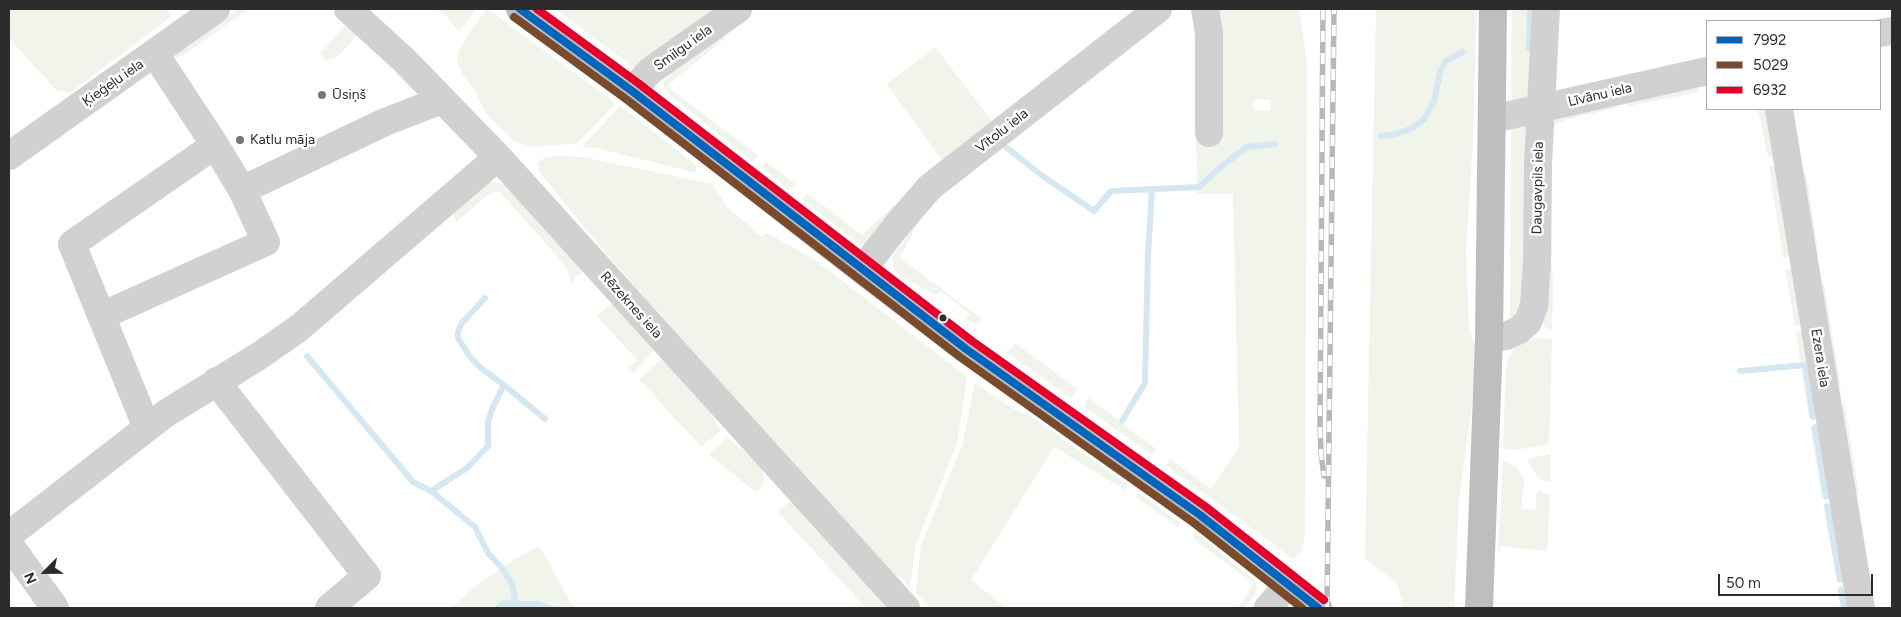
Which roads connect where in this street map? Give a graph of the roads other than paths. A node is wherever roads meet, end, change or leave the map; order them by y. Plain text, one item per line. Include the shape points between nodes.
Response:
1 (216, 9) edge
2 (348, 9) edge
3 (520, 9) edge
4 (738, 9) edge
5 (1158, 9) edge
6 (1205, 9) edge
7 (1493, 9) edge
8 (1546, 9) edge
9 (155, 54) junction
10 (1706, 71) edge
11 (632, 91) junction
12 (442, 100) junction
13 (1542, 108) junction
14 (1779, 110) edge
15 (1493, 119) junction
16 (1209, 133) dead end
17 (214, 145) junction
18 (9, 156) edge
19 (498, 157) junction
20 (242, 190) junction
21 (862, 270) junction
22 (101, 316) junction
23 (1489, 339) junction
24 (216, 382) junction
25 (147, 428) junction
26 (9, 534) edge
27 (9, 544) edge
28 (1481, 547) junction
29 (1288, 584) junction
30 (55, 608) edge
31 (329, 608) edge
32 (906, 608) edge
33 (1268, 608) edge
34 (1318, 608) edge
35 (1462, 608) edge
36 (1479, 608) edge
37 (1860, 608) edge

1 - 9 street, Ķieģeļu iela
2 - 12 street, Rēzeknes iela
3 - 11 highway
4 - 11 street, Smilgu iela via 650,71
5 - 21 street, Vītolu iela via 930,188
6 - 16 street via 1209,34
7 - 15 highway
8 - 13 street, Daugavpils iela
9 - 17 street
9 - 18 street, Ķieģeļu iela
10 - 13 street, Līvānu iela
11 - 21 highway
12 - 19 street, Rēzeknes iela
12 - 20 street via 385,122
13 - 15 street, Līvānu iela
13 - 23 street, Daugavpils iela via 1534,306 1528,322 1519,330
14 - 37 street, Ezera iela
15 - 23 highway
17 - 20 street
17 - 22 street via 72,244
19 - 24 street via 299,328
19 - 32 street, Rēzeknes iela
20 - 22 street via 266,242
21 - 29 highway via 988,366 1200,515
22 - 25 street
23 - 28 highway
24 - 25 street
24 - 31 street via 367,576
25 - 26 street
27 - 30 street
28 - 35 highway
28 - 36 highway
29 - 33 street
29 - 34 highway

